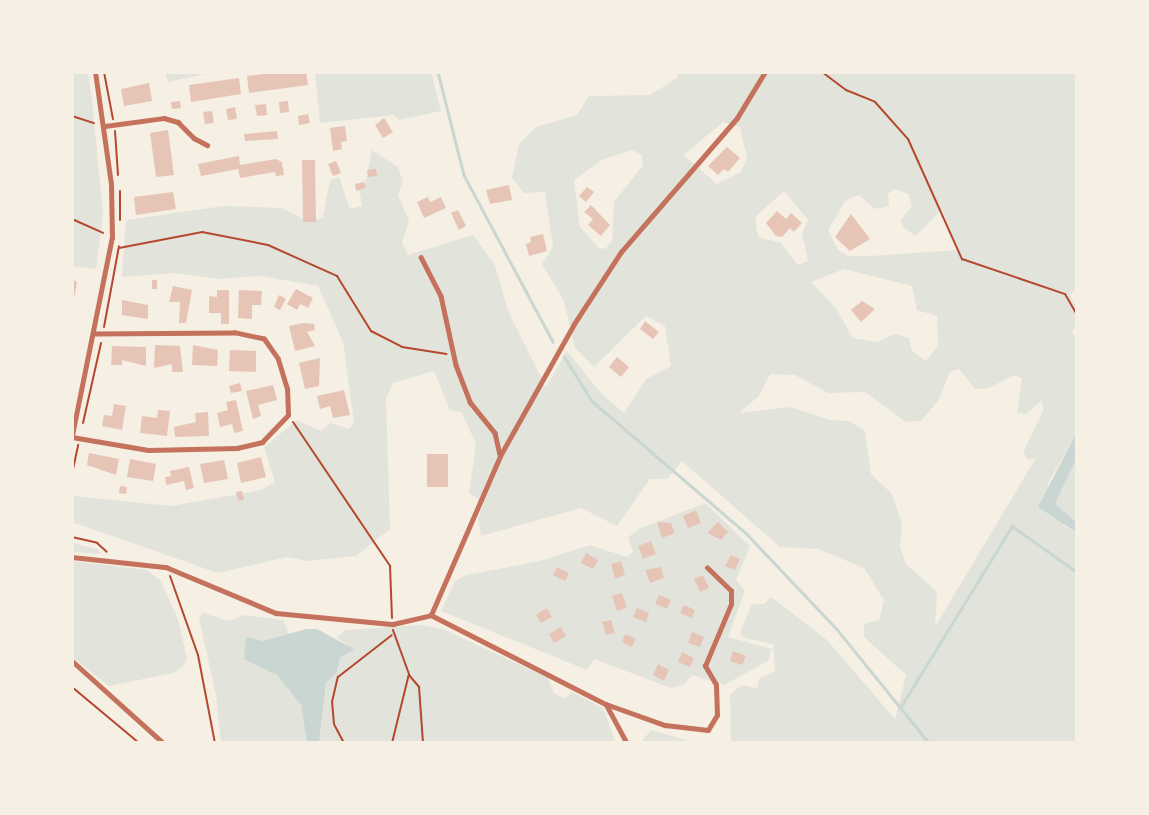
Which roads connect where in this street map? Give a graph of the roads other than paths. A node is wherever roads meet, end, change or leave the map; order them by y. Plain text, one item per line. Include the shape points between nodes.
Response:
1 (95, 72) edge
2 (765, 72) edge
3 (105, 126) junction
4 (207, 145) dead end
5 (421, 257) dead end
6 (94, 334) junction
7 (72, 436) edge
8 (500, 456) junction
9 (72, 557) edge
10 (707, 568) dead end
11 (431, 615) junction
12 (72, 661) edge
13 (606, 704) junction
14 (163, 743) edge
15 (626, 743) edge

1 - 3 street
2 - 8 street via 737,118 621,252 574,324
3 - 4 street via 164,118 178,122
3 - 6 street via 111,237
5 - 8 street via 441,296 470,402 495,433
6 - 7 street
6 - 7 street via 234,333 264,340 271,345 284,379 288,415 262,442 237,448 148,450
8 - 11 street
9 - 11 street via 166,568 276,613 393,624
10 - 13 street via 731,591 731,604 705,666 716,685 717,715 708,730 698,732 634,717
11 - 13 street
12 - 14 street
13 - 15 street

